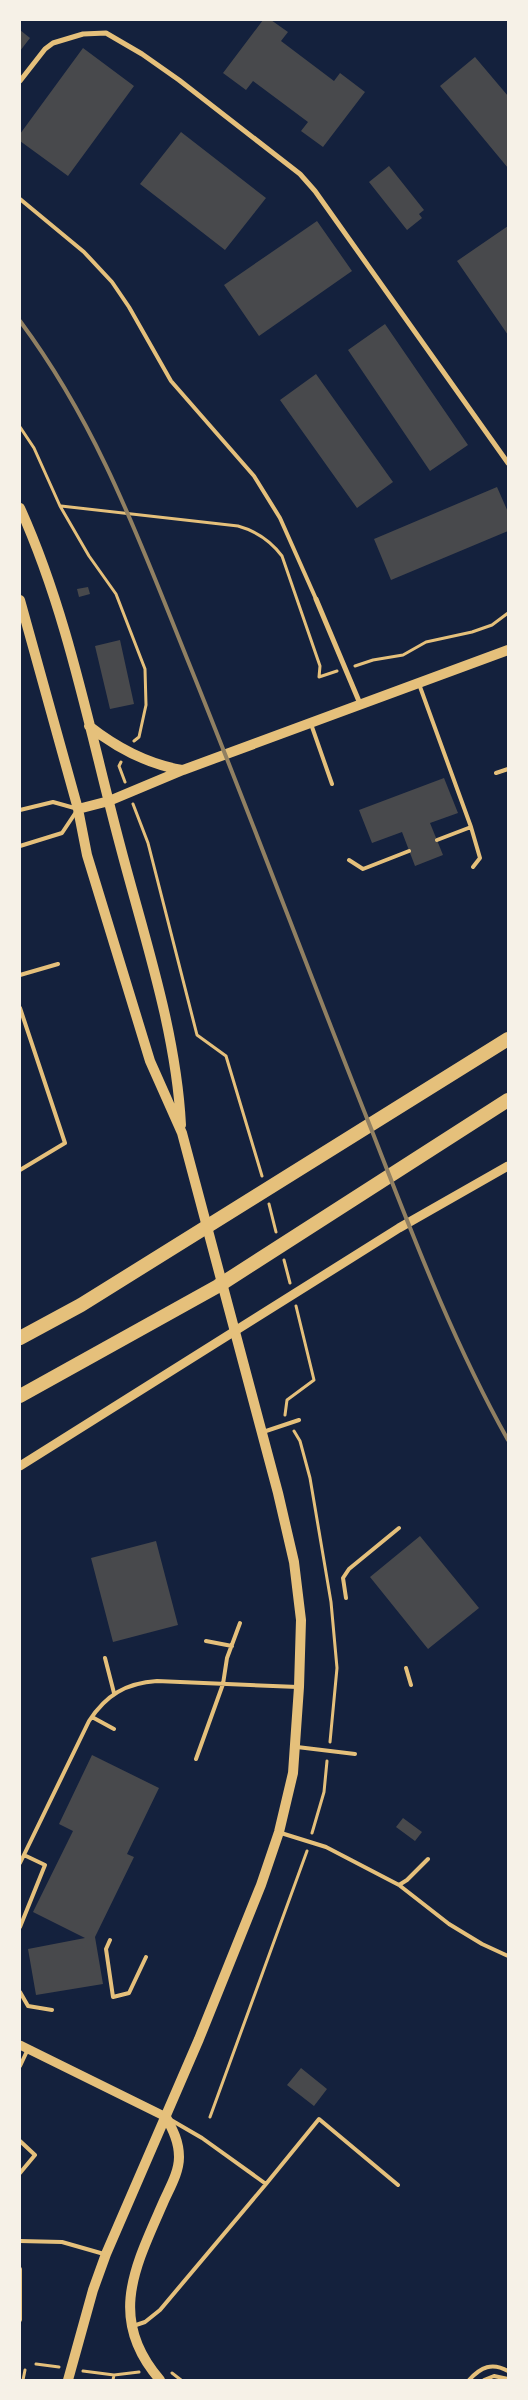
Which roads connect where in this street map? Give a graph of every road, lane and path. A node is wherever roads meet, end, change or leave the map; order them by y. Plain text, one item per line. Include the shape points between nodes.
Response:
1 (20, 80) edge
2 (20, 199) edge
3 (20, 427) edge
4 (508, 463) edge
5 (60, 506) junction
6 (20, 508) edge
7 (316, 599) joint
8 (20, 600) edge
9 (508, 613) edge
10 (508, 650) edge
11 (373, 660) dead end
12 (321, 676) dead end
13 (419, 684) junction
14 (361, 706) junction
15 (311, 724) junction
16 (89, 726) junction
17 (135, 741) dead end
18 (508, 769) edge
19 (183, 770) junction
20 (496, 773) dead end
21 (332, 784) dead end
22 (109, 801) junction
23 (78, 809) junction
24 (20, 810) edge
25 (471, 827) junction
26 (146, 839) dead end
27 (437, 840) dead end
28 (20, 846) edge
29 (409, 851) dead end
30 (349, 860) dead end
31 (473, 867) dead end
32 (58, 964) dead end
33 (20, 975) edge
34 (20, 1008) edge
35 (508, 1039) edge
36 (238, 1091) dead end
37 (508, 1100) edge
38 (182, 1133) junction
39 (508, 1166) edge
40 (20, 1170) edge
41 (20, 1338) edge
42 (20, 1396) edge
43 (299, 1420) dead end
44 (263, 1432) junction
45 (20, 1466) edge
46 (399, 1528) dead end
47 (346, 1598) dead end
48 (240, 1623) dead end
49 (206, 1641) dead end
50 (232, 1646) junction
51 (105, 1658) dead end
52 (406, 1668) dead end
53 (223, 1684) junction
54 (411, 1685) dead end
55 (299, 1687) junction
56 (114, 1693) junction
57 (92, 1717) junction
58 (114, 1729) dead end
59 (295, 1747) junction
60 (355, 1754) dead end
61 (196, 1759) dead end
62 (278, 1832) junction
63 (24, 1855) junction
64 (428, 1859) dead end
65 (20, 1863) edge
66 (400, 1884) junction
67 (20, 1927) edge
68 (110, 1940) dead end
69 (508, 1956) edge
70 (146, 1957) dead end
71 (20, 1992) edge
72 (52, 2010) dead end
73 (24, 2047) edge
74 (20, 2066) edge
75 (166, 2117) junction
76 (20, 2141) edge
77 (20, 2173) edge
78 (266, 2184) junction
79 (398, 2185) dead end
80 (20, 2240) edge
81 (106, 2254) junction
82 (20, 2269) edge
83 (20, 2320) edge
84 (132, 2326) junction
85 (25, 2370) dead end
86 (169, 2370) dead end
87 (508, 2371) edge
88 (508, 2379) edge
89 (23, 2380) edge
90 (68, 2380) edge
91 (160, 2380) edge
92 (181, 2380) edge
93 (469, 2380) edge
94 (484, 2380) edge

1 - 4 street via 53,43 83,34 106,33 179,80 300,174 315,190
2 - 7 lane via 84,252 117,288 174,386 237,453 262,489 291,542
3 - 5 path via 34,448
5 - 12 path via 238,526 256,531 282,556
5 - 17 path via 116,594 145,669 146,705
6 - 16 main road via 44,567
7 - 14 street
8 - 23 main road
9 - 11 path via 492,625 472,632 426,642 403,655
10 - 13 main road
13 - 14 main road
13 - 25 lane
14 - 15 main road
15 - 19 main road
15 - 21 lane
16 - 19 main road via 132,754 165,767
16 - 22 main road
18 - 20 lane
19 - 22 main road
22 - 23 main road
22 - 38 main road via 174,1054
23 - 24 lane via 53,802
23 - 28 lane via 62,833
23 - 38 main road via 87,855 150,1061
25 - 27 lane
25 - 31 lane via 480,858
26 - 36 path via 198,1035 226,1056
29 - 30 lane via 363,869
32 - 33 lane
34 - 40 lane via 64,1143
35 - 41 highway via 81,1305
37 - 42 highway via 218,1286
38 - 44 main road
39 - 45 street via 399,1228
43 - 44 lane
44 - 55 main road via 294,1562 300,1620
46 - 47 lane via 349,1569 343,1578
48 - 50 lane
49 - 50 lane
50 - 53 lane
51 - 56 lane
52 - 54 lane
53 - 55 lane
53 - 56 lane via 141,1682
53 - 61 lane
55 - 59 main road
56 - 57 lane
57 - 58 lane
57 - 63 lane
59 - 60 lane
59 - 62 main road via 293,1773
62 - 66 lane via 326,1847
62 - 75 main road via 261,1885
63 - 65 lane
63 - 67 lane via 46,1865
64 - 66 lane
66 - 69 lane via 450,1924
68 - 70 lane via 106,1949 113,1997 129,1993
71 - 72 lane via 28,2006
73 - 74 lane
73 - 75 street
75 - 78 lane via 202,2138
75 - 81 main road
75 - 84 main road via 178,2144 178,2168 133,2277 129,2301
76 - 77 lane via 35,2155
78 - 79 lane via 319,2119
78 - 84 lane via 160,2310 145,2322
80 - 81 lane via 62,2242
81 - 90 main road
82 - 83 lane
84 - 91 main road via 141,2353
85 - 89 path
86 - 92 path
87 - 93 lane via 482,2368
88 - 94 lane via 494,2376

